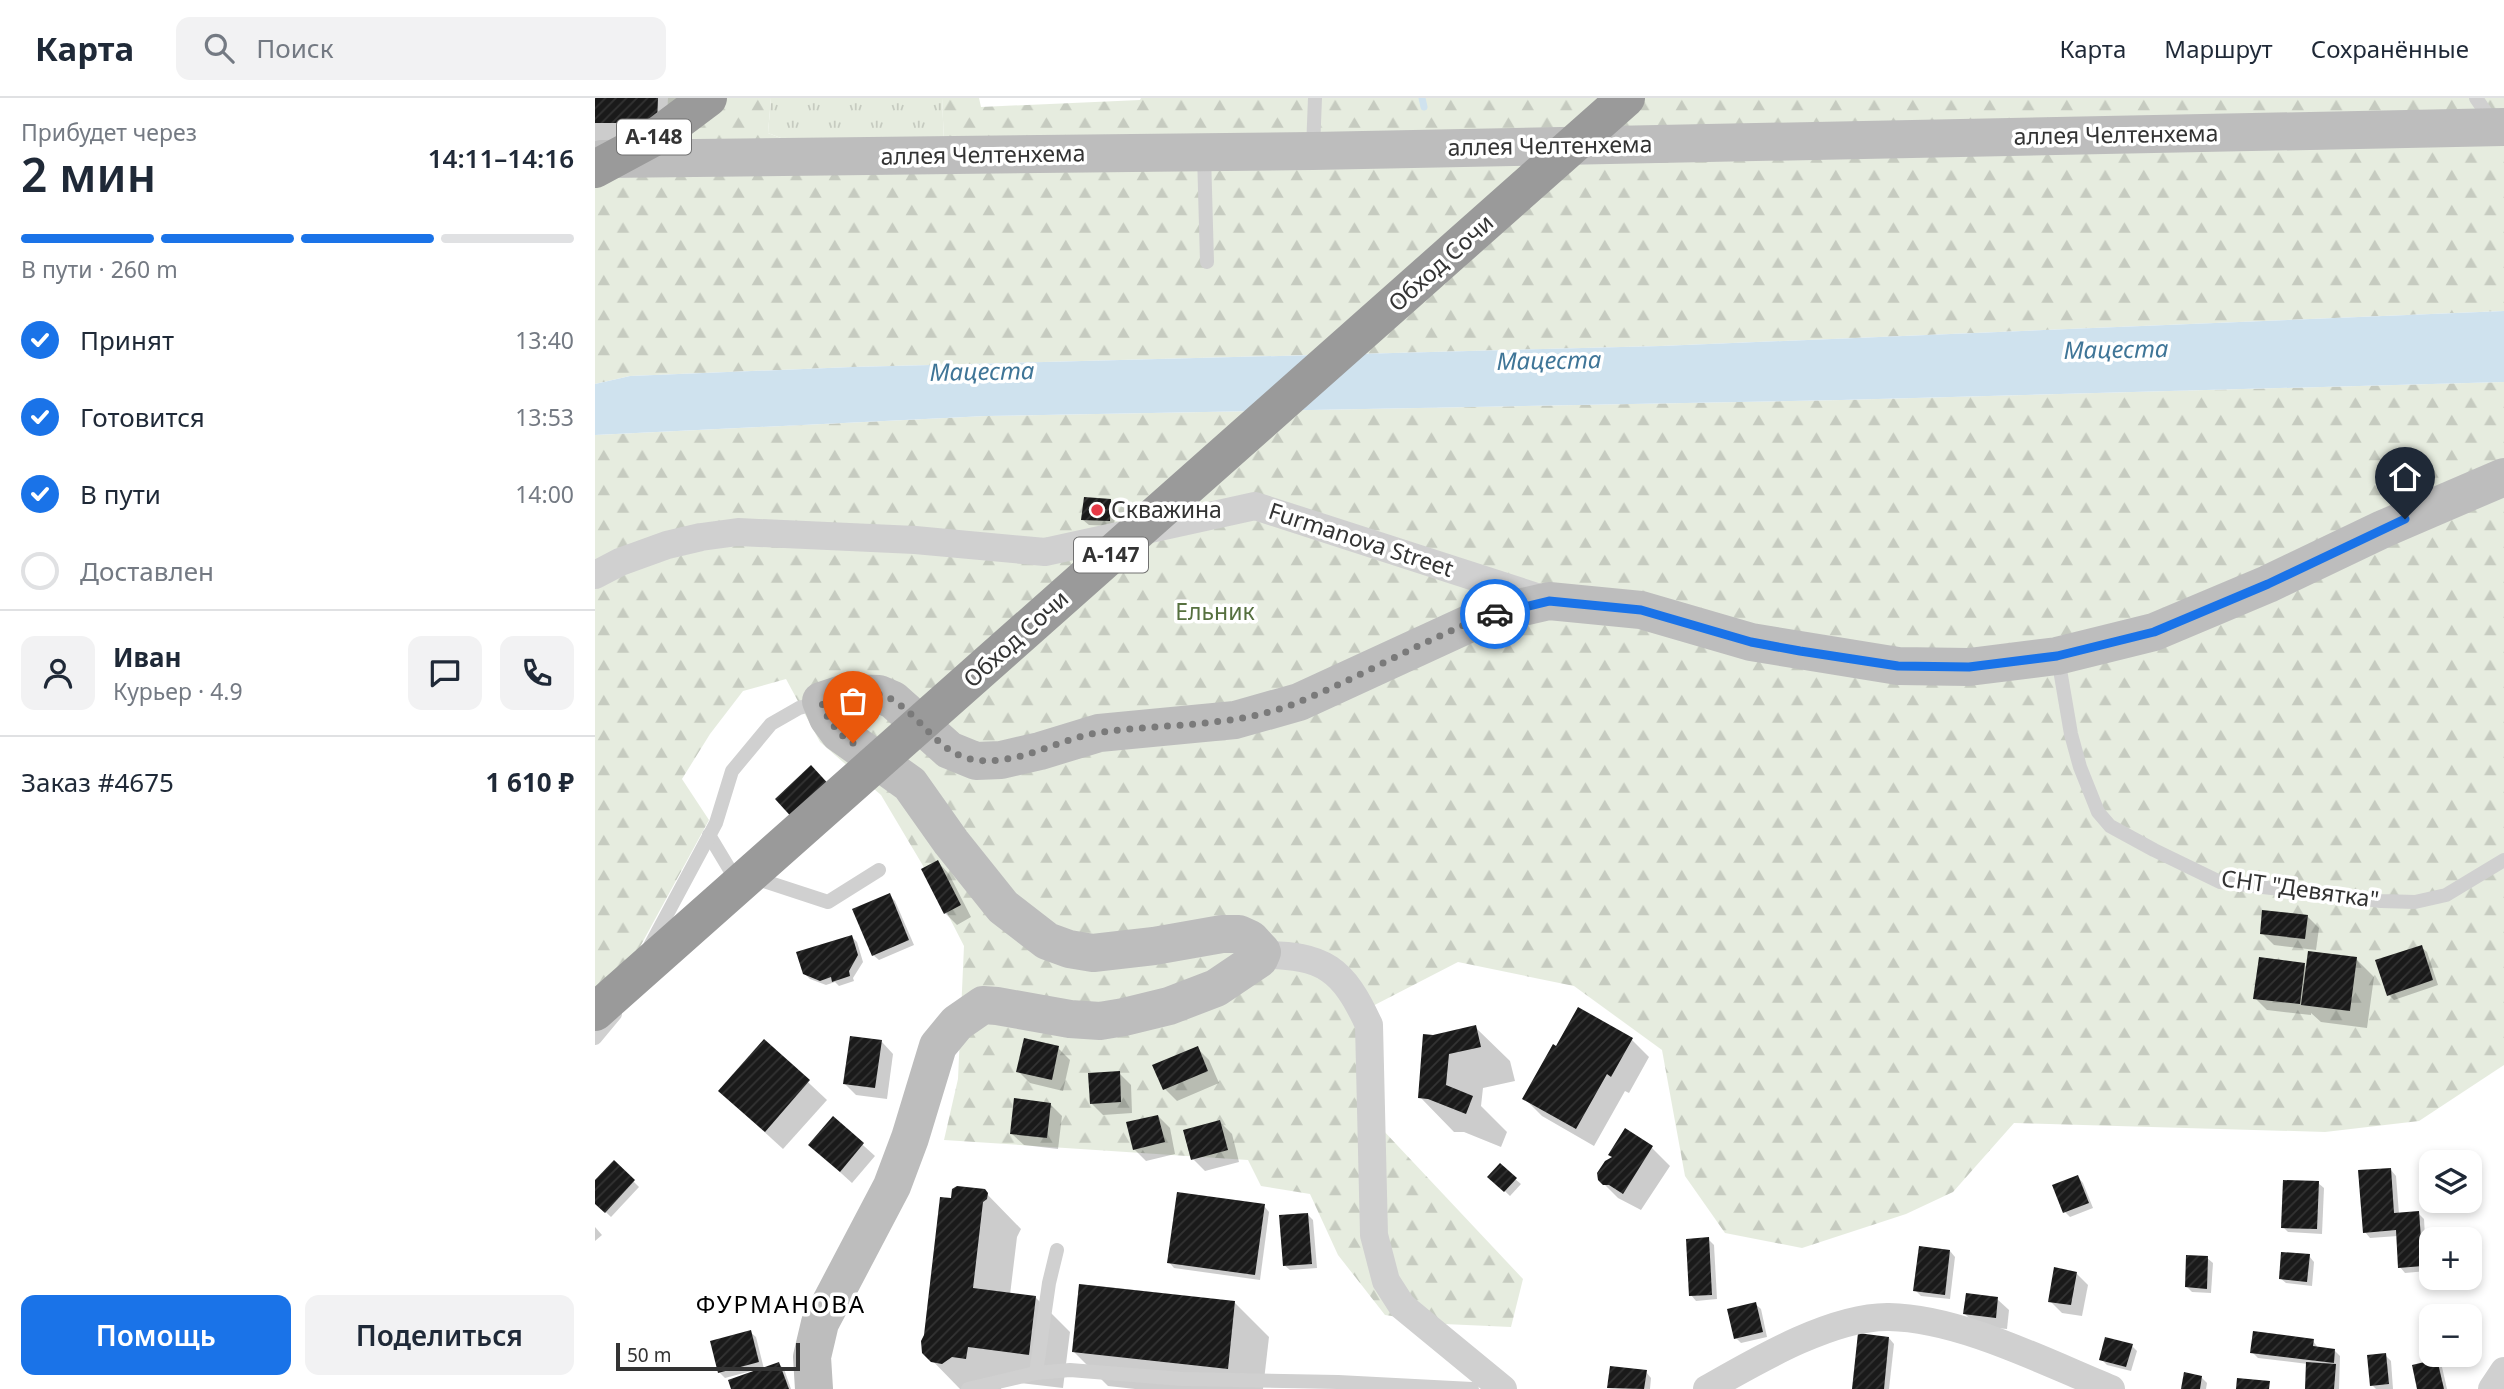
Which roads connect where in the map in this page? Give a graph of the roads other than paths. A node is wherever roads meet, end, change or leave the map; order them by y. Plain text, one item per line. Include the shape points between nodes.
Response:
1 (708, 98) edge
2 (1315, 98) edge
3 (1626, 98) edge
4 (2492, 118) edge
5 (1313, 151) junction
6 (1204, 152) junction
7 (595, 159) edge
8 (595, 169) edge
9 (1207, 262) dead end
10 (2504, 477) edge
11 (595, 575) edge
12 (1549, 601) junction
13 (2057, 656) junction
14 (821, 701) junction
15 (709, 835) junction
16 (2504, 860) edge
17 (879, 870) dead end
18 (1261, 955) junction
19 (595, 1012) edge
20 (595, 1038) edge
21 (1057, 1250) dead end
22 (2504, 1371) edge
23 (1036, 1373) junction
24 (814, 1389) edge
25 (975, 1389) edge
26 (1472, 1389) edge
27 (1503, 1389) edge
28 (1707, 1389) edge
29 (2111, 1389) edge
30 (2492, 1389) edge

1 - 8 highway, А-148 via 660,134
2 - 5 lane
3 - 19 highway, Обход Сочи / А-147
4 - 5 street, аллея Челтенхема
5 - 6 street, аллея Челтенхема
6 - 7 street, аллея Челтенхема
6 - 9 lane
10 - 13 street via 2154,632
11 - 12 street, Furmanova Street via 667,545 738,533 915,540 1045,552 1255,506
12 - 13 street via 1641,610 1751,642 1898,666 1969,667
12 - 14 street via 1488,615 1299,702 1235,720 1099,733 1001,760 976,761 949,750 893,700 879,694 845,693
13 - 16 lane, СНТ "Девятка" via 2071,734 2098,812 2110,826 2220,881 2415,902 2446,895
14 - 15 lane via 771,724 732,771
14 - 18 street via 839,733 910,783 1003,908 1047,941 1093,953 1239,934 1258,945
15 - 17 lane via 730,870 828,902
15 - 20 lane via 613,1017
18 - 24 street via 1216,988 1124,1017 1070,1019 983,1006 957,1023 938,1046 892,1186 820,1324 812,1357
18 - 27 street via 1303,959 1331,968 1355,995 1369,1025 1374,1236 1386,1281 1402,1306
21 - 23 lane
22 - 30 street
23 - 25 lane
23 - 26 lane via 1070,1370 1182,1379
28 - 29 street via 1817,1332 1887,1317 1927,1320 1976,1334

